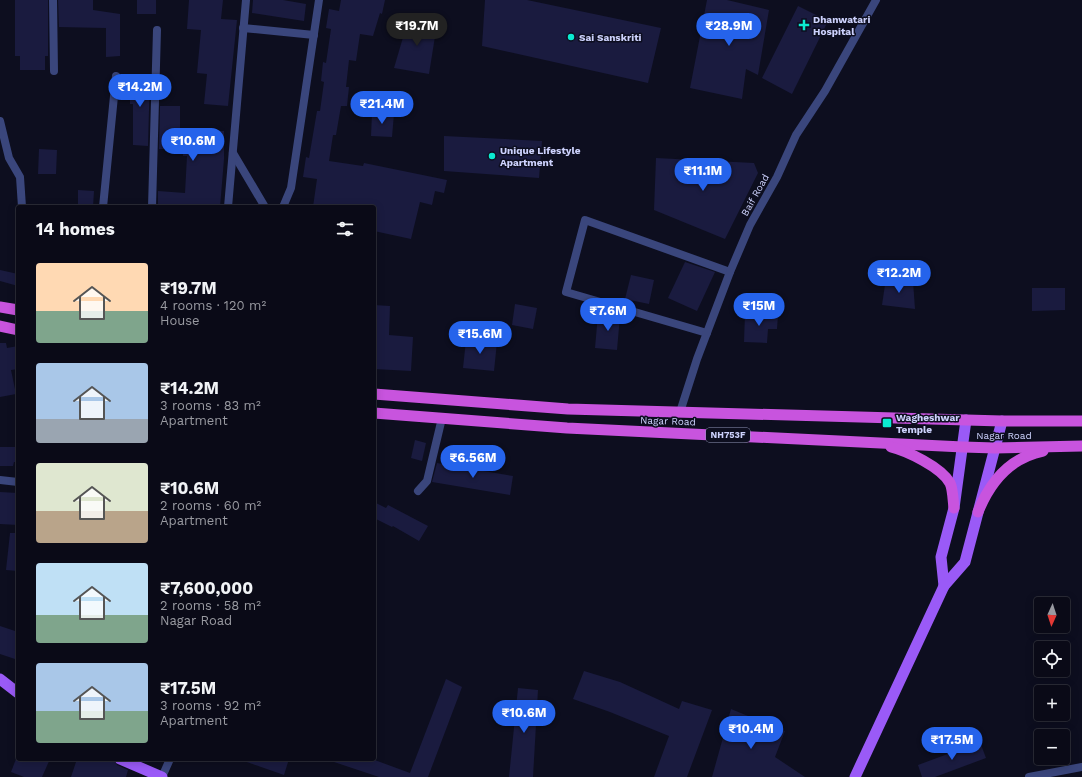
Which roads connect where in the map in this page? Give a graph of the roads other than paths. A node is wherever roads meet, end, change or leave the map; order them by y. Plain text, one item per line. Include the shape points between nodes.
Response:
1 (53, 0) edge
2 (246, 0) edge
3 (319, 0) edge
4 (876, 0) edge
5 (243, 28) junction
6 (157, 30) dead end
7 (314, 35) junction
8 (54, 71) dead end
9 (116, 76) dead end
10 (0, 121) edge
11 (233, 153) junction
12 (22, 205) edge
13 (103, 205) edge
14 (152, 205) edge
15 (228, 205) edge
16 (264, 205) edge
17 (284, 205) edge
18 (730, 272) junction
19 (0, 307) edge
20 (16, 310) edge
21 (0, 326) edge
22 (16, 330) edge
23 (707, 333) junction
24 (376, 394) edge
25 (680, 412) junction
26 (376, 413) edge
27 (442, 418) junction
28 (966, 420) junction
29 (1002, 421) junction
30 (1082, 421) edge
31 (867, 441) junction
32 (1082, 446) edge
33 (963, 447) junction
34 (1061, 447) junction
35 (995, 448) junction
36 (0, 480) edge
37 (16, 482) edge
38 (418, 491) dead end
39 (954, 508) junction
40 (978, 512) junction
41 (944, 586) junction
42 (0, 679) edge
43 (16, 691) edge
44 (125, 761) edge
45 (169, 761) edge
46 (1082, 767) edge
47 (162, 777) edge
48 (855, 777) edge
49 (1029, 777) edge

1 - 8 street
2 - 5 street
3 - 7 street
4 - 18 street, Baif Road via 825,91 796,135 777,177 750,225
5 - 7 street
5 - 11 street
6 - 14 street
7 - 17 street via 291,188
9 - 13 street
10 - 12 street via 9,158 20,177
11 - 15 street
11 - 16 street
18 - 23 street, Baif Road
18 - 23 street via 584,220 566,292
19 - 20 highway
21 - 22 highway
23 - 25 street, Baif Road
24 - 25 highway, Nagar Road / NH753F via 568,409
25 - 28 highway, Nagar Road / NH753F
26 - 27 highway, Nagar Road / NH753F
27 - 31 highway, Nagar Road / NH753F via 567,428
27 - 38 street via 427,481
28 - 29 highway, Nagar Road / NH753F
28 - 33 main road
29 - 30 highway, Nagar Road / NH753F
29 - 35 main road
31 - 33 highway, Nagar Road / NH753F
31 - 39 highway via 902,450 937,470 950,483
32 - 34 highway, Nagar Road / NH753F
33 - 35 highway, Nagar Road / NH753F
33 - 39 main road
34 - 35 highway, Nagar Road / NH753F
34 - 40 highway via 1036,452 1011,464 995,479
35 - 40 main road
36 - 37 street
39 - 41 main road via 941,556
40 - 41 main road via 965,562
41 - 48 main road
42 - 43 main road
44 - 47 main road
45 - 47 street
46 - 49 street

